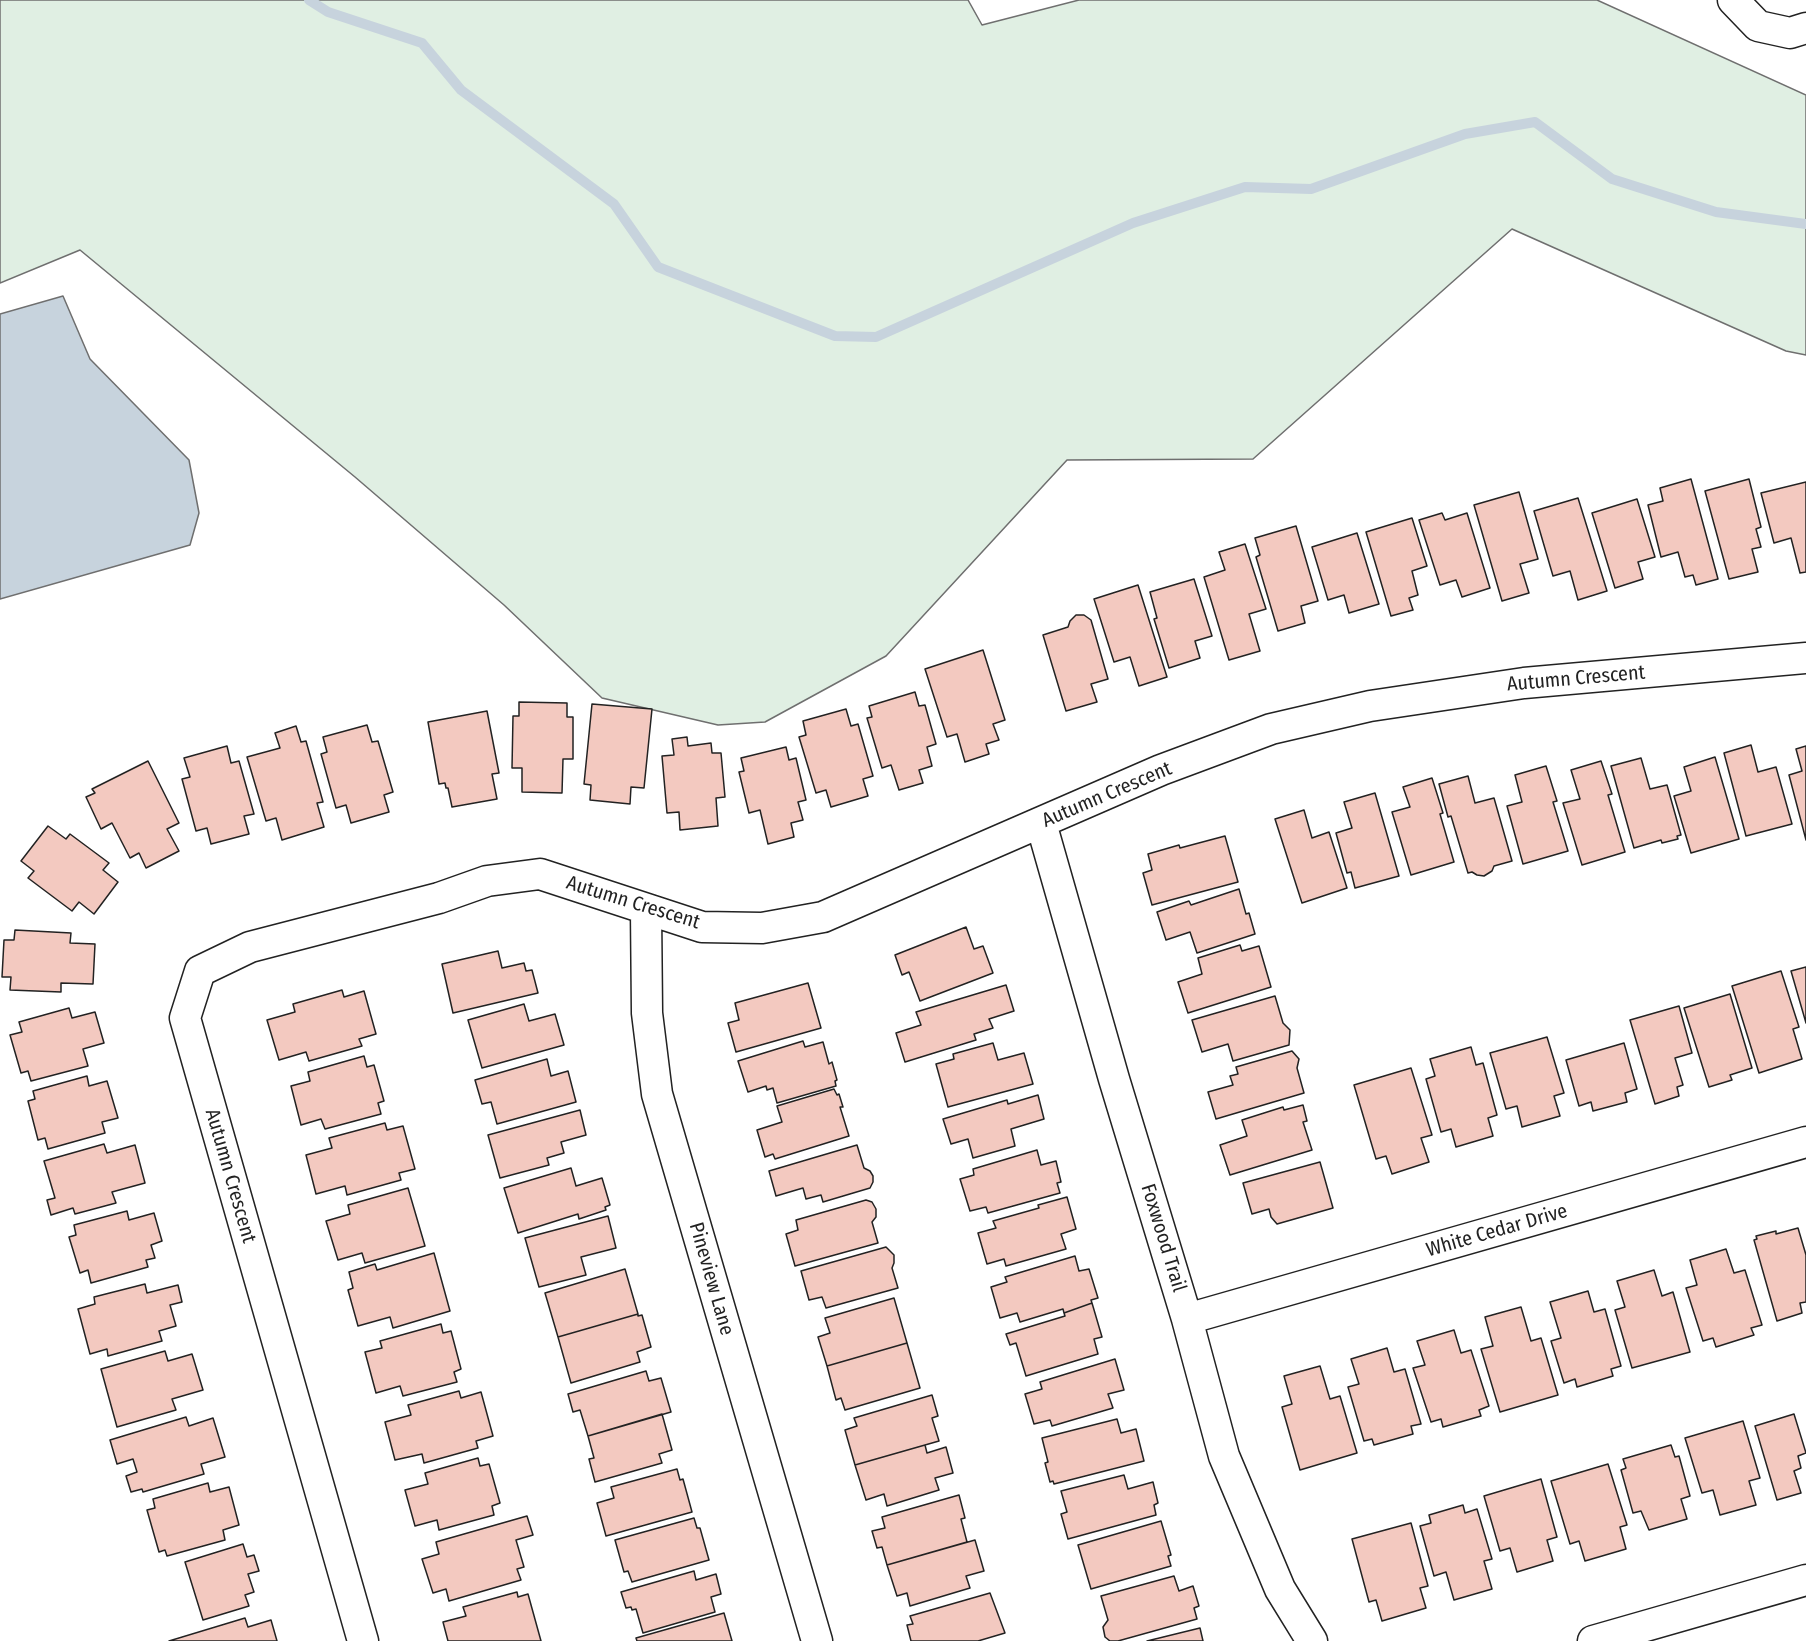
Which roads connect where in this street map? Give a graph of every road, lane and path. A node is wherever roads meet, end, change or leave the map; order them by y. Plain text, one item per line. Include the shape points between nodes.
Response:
1 (1733, 0) edge
2 (1806, 28) edge
3 (1806, 658) edge
4 (1041, 824) junction
5 (645, 910) junction
6 (1806, 1142) edge
7 (1187, 1319) junction
8 (1806, 1580) edge
9 (363, 1641) edge
10 (817, 1641) edge
11 (1312, 1641) edge
12 (1593, 1641) edge

1 - 2 street via 1758,26 1790,33
3 - 4 street, Autumn Crescent via 1524,683 1370,706 1271,729 1161,770
4 - 5 street, Autumn Crescent via 823,917 762,928 702,927
4 - 7 street, Foxwood Trail
5 - 9 street, Autumn Crescent via 540,874 487,881 439,898 250,947 200,971 185,1018
5 - 10 street, Pineview Lane via 647,1013 657,1094
6 - 7 street, White Cedar Drive
7 - 11 street, Foxwood Trail via 1224,1456 1280,1589
8 - 12 street

